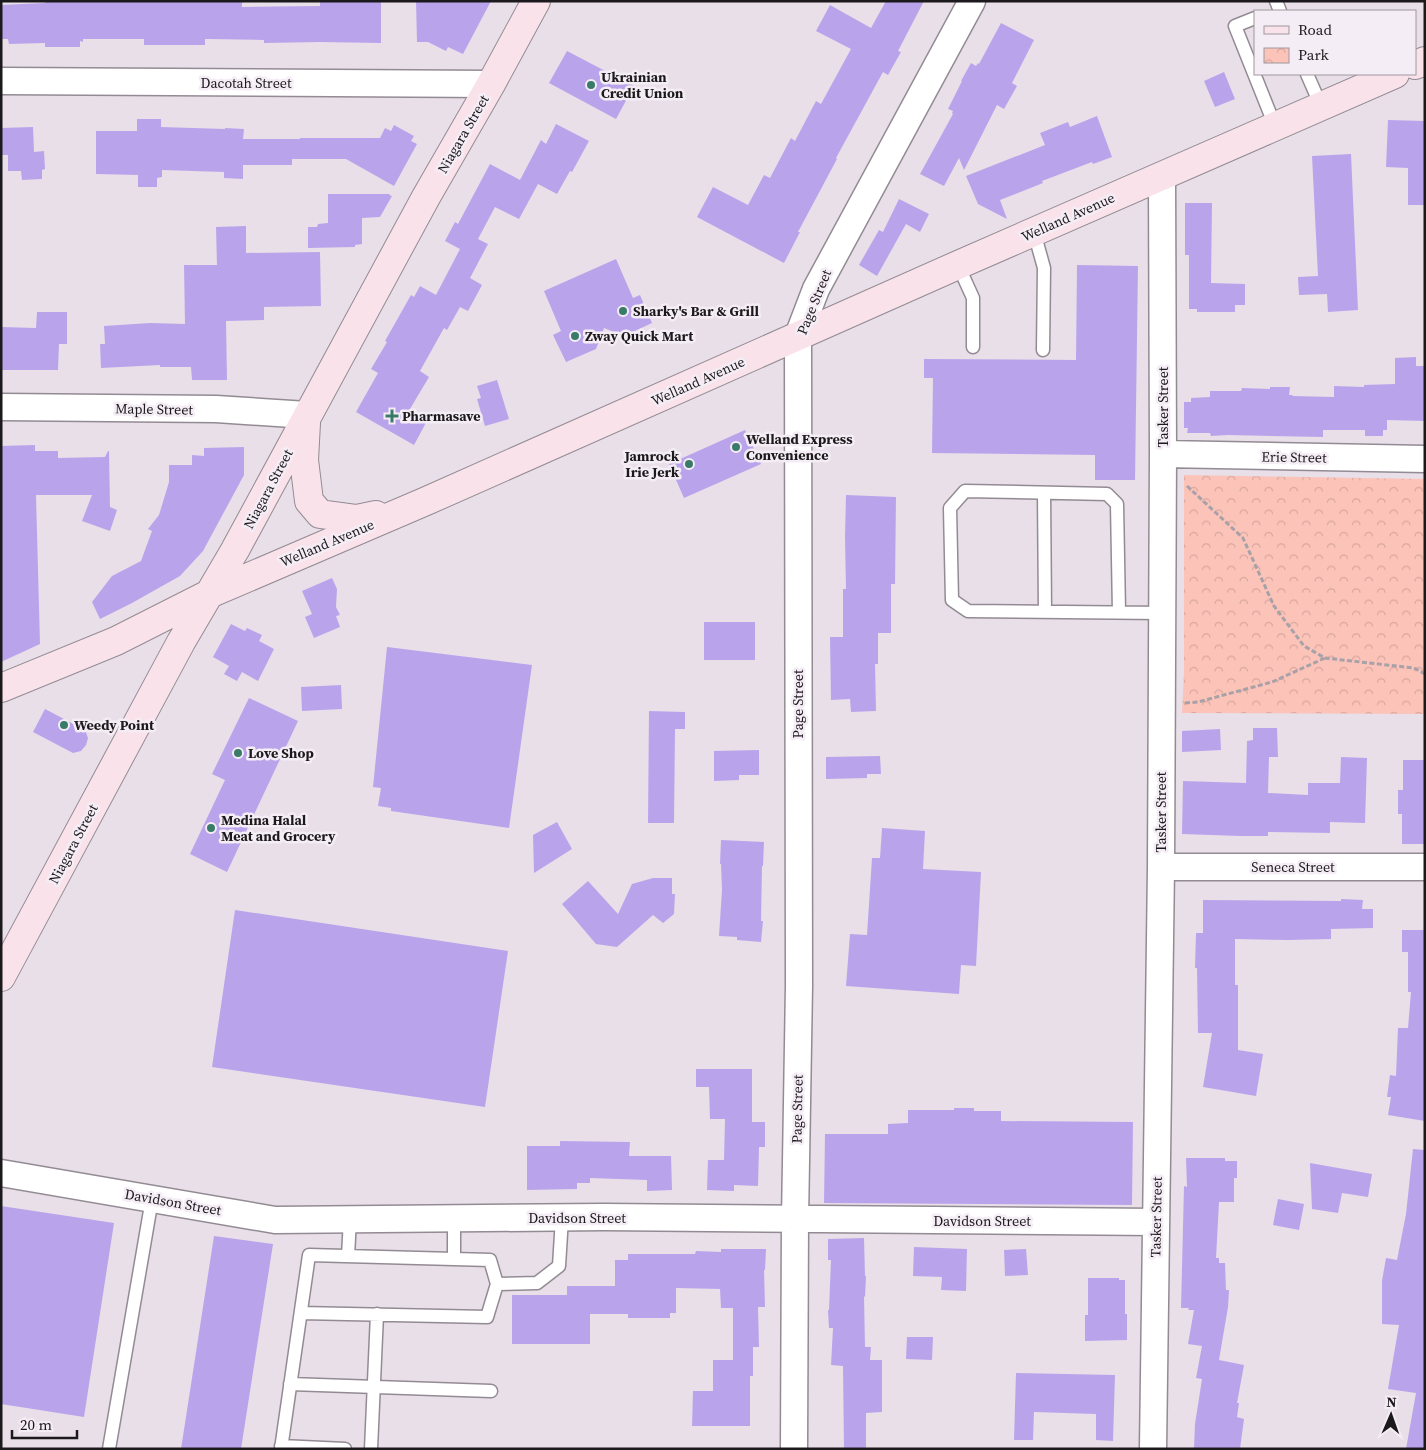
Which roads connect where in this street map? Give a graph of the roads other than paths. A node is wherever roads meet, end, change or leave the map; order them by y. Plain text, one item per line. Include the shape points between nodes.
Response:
1 (536, 1) edge
2 (972, 1) edge
3 (1254, 18) edge
4 (1254, 74) edge
5 (1255, 75) edge
6 (1307, 75) edge
7 (1393, 75) edge
8 (1, 81) edge
9 (491, 84) junction
10 (1321, 106) junction
11 (1275, 126) junction
12 (1162, 176) junction
13 (1034, 232) junction
14 (958, 265) junction
15 (798, 336) junction
16 (973, 347) dead end
17 (1043, 350) dead end
18 (1, 407) edge
19 (307, 415) junction
20 (1163, 459) junction
21 (1425, 459) edge
22 (1044, 493) junction
23 (405, 510) junction
24 (207, 595) junction
25 (1045, 612) junction
26 (1119, 612) junction
27 (1162, 613) junction
28 (1, 688) edge
29 (1161, 867) junction
30 (1425, 867) edge
31 (1, 977) edge
32 (1, 1173) edge
33 (152, 1199) junction
34 (562, 1218) junction
35 (350, 1219) junction
36 (454, 1219) junction
37 (795, 1220) junction
38 (1156, 1222) junction
39 (348, 1256) junction
40 (454, 1258) junction
41 (497, 1284) junction
42 (301, 1313) junction
43 (377, 1314) junction
44 (290, 1384) junction
45 (374, 1387) junction
46 (491, 1390) dead end
47 (281, 1447) edge
48 (109, 1449) edge
49 (345, 1449) edge
50 (371, 1449) edge
51 (794, 1449) edge
52 (1153, 1449) edge

1 - 9 main road, Niagara Street
2 - 15 street, Page Street via 816,289
3 - 4 lane via 1235,26
5 - 11 lane
6 - 10 lane
7 - 10 main road, Welland Avenue
8 - 9 street, Dacotah Street
9 - 19 main road, Niagara Street
10 - 11 main road, Welland Avenue
11 - 12 main road, Welland Avenue
12 - 13 main road, Welland Avenue
12 - 20 street, Tasker Street
13 - 14 main road, Welland Avenue
13 - 17 lane via 1044,268
14 - 15 main road, Welland Avenue
14 - 16 lane via 973,298
15 - 23 main road, Welland Avenue
15 - 37 street, Page Street
18 - 19 street, Maple Street via 216,409
19 - 23 main road via 304,460 309,501 320,514 357,519
19 - 24 main road, Niagara Street via 235,550
20 - 21 street, Erie Street
20 - 27 street, Tasker Street
22 - 25 lane
22 - 25 lane via 965,491 950,508 952,600 968,611
22 - 26 lane via 1107,494 1117,504
23 - 24 main road, Welland Avenue
24 - 28 main road, Welland Avenue via 116,641
24 - 31 main road, Niagara Street
25 - 26 lane
26 - 27 lane
27 - 29 street, Tasker Street
29 - 30 street, Seneca Street
29 - 38 street, Tasker Street
32 - 33 street, Davidson Street
33 - 35 street, Davidson Street via 275,1220
33 - 48 lane
34 - 36 street, Davidson Street
34 - 37 street, Davidson Street
34 - 41 lane via 559,1266 537,1283
35 - 36 street, Davidson Street
35 - 39 lane
36 - 40 lane
37 - 38 street, Davidson Street
37 - 51 street, Page Street
38 - 52 street, Tasker Street
39 - 40 lane
39 - 42 lane via 309,1255
40 - 41 lane via 490,1260
41 - 43 lane via 487,1317
42 - 43 lane
42 - 44 lane
43 - 45 lane
44 - 45 lane
44 - 47 lane
45 - 46 lane
45 - 50 lane
47 - 49 lane

